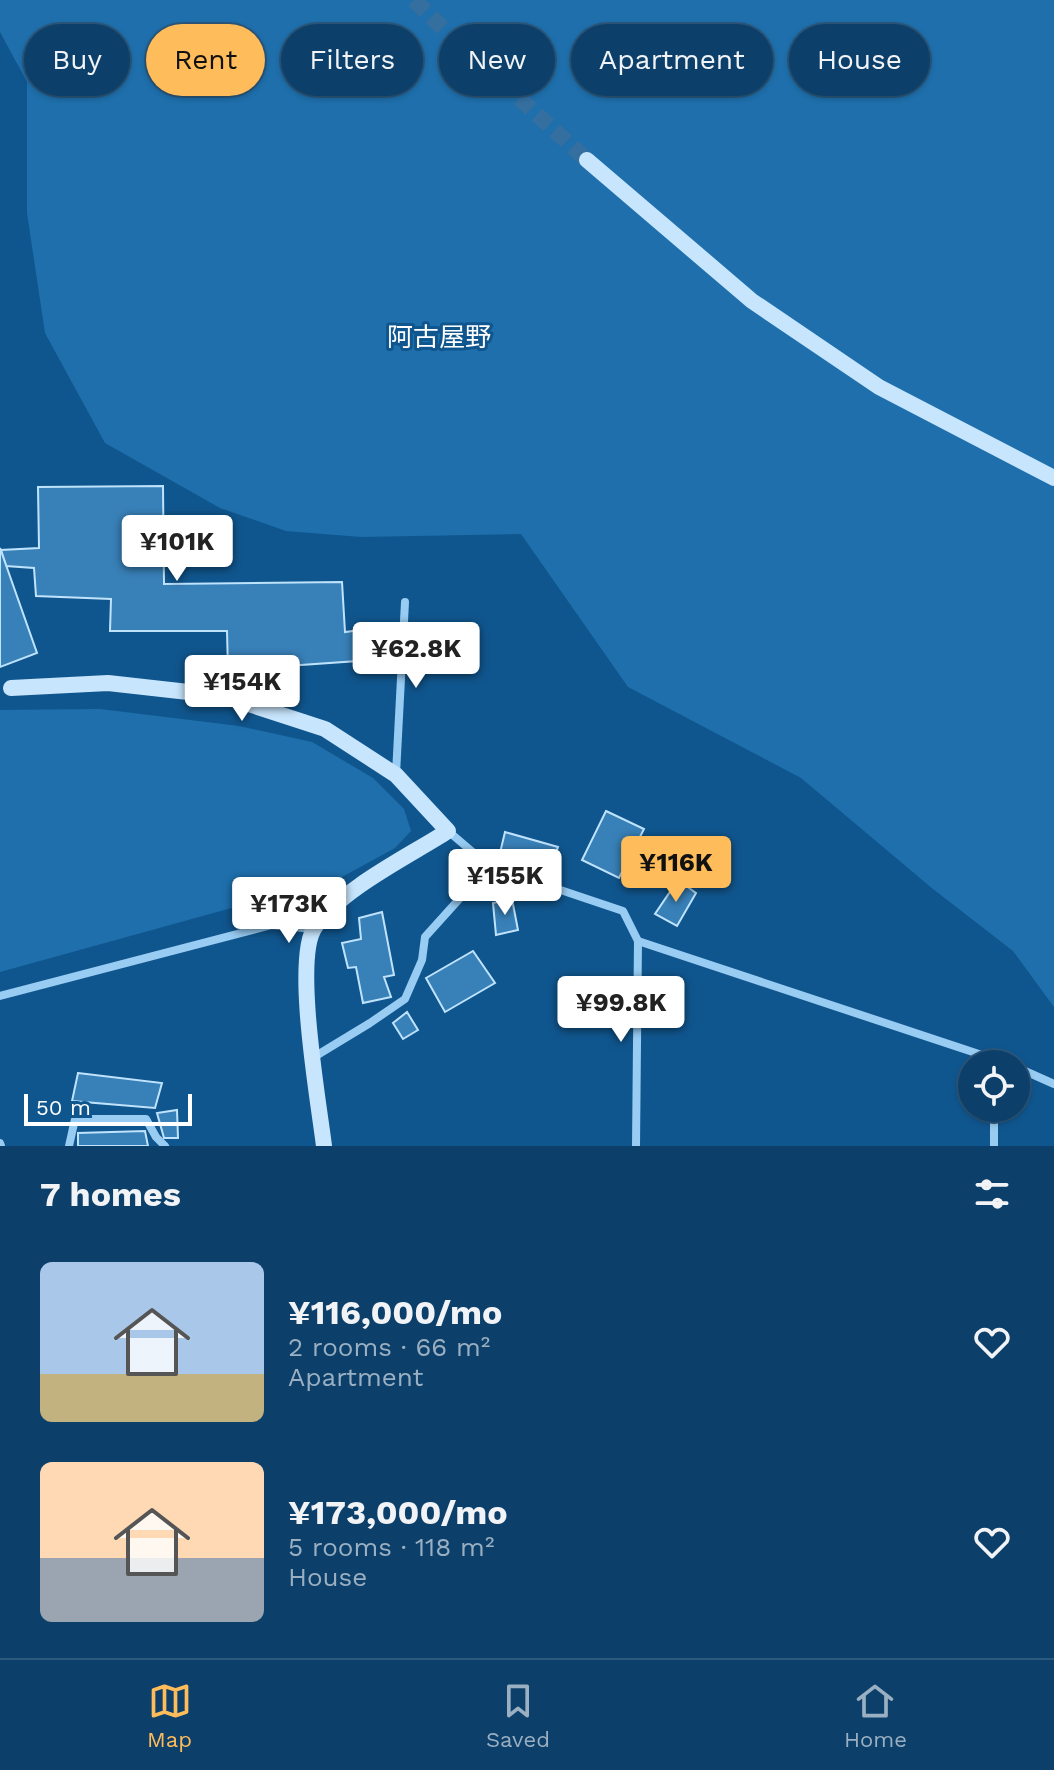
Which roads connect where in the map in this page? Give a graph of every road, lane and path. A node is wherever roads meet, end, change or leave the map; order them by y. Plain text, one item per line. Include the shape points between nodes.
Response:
1 (587, 160) tunnel mouth
2 (1054, 478) edge
3 (405, 602) dead end
4 (11, 688) dead end
5 (396, 775) junction
6 (448, 831) junction
7 (489, 866) junction
8 (313, 929) junction
9 (638, 941) junction
10 (0, 996) edge
11 (963, 1050) edge
12 (314, 1057) junction
13 (1030, 1073) edge
14 (1054, 1084) edge
15 (994, 1122) edge
16 (69, 1146) edge
17 (165, 1146) edge
18 (324, 1146) edge
19 (636, 1146) edge
20 (994, 1146) edge

1 - 2 street via 752,301 879,387
3 - 5 street
4 - 5 street via 108,683 224,696 325,729
5 - 6 street
6 - 7 street
6 - 8 street via 344,897
7 - 9 street via 623,911
7 - 12 street via 425,937 422,960 405,999
8 - 10 street via 272,925
8 - 12 street via 306,959
9 - 11 street
9 - 19 street
12 - 18 street
13 - 14 street
15 - 20 street
16 - 17 street via 75,1119 146,1119

